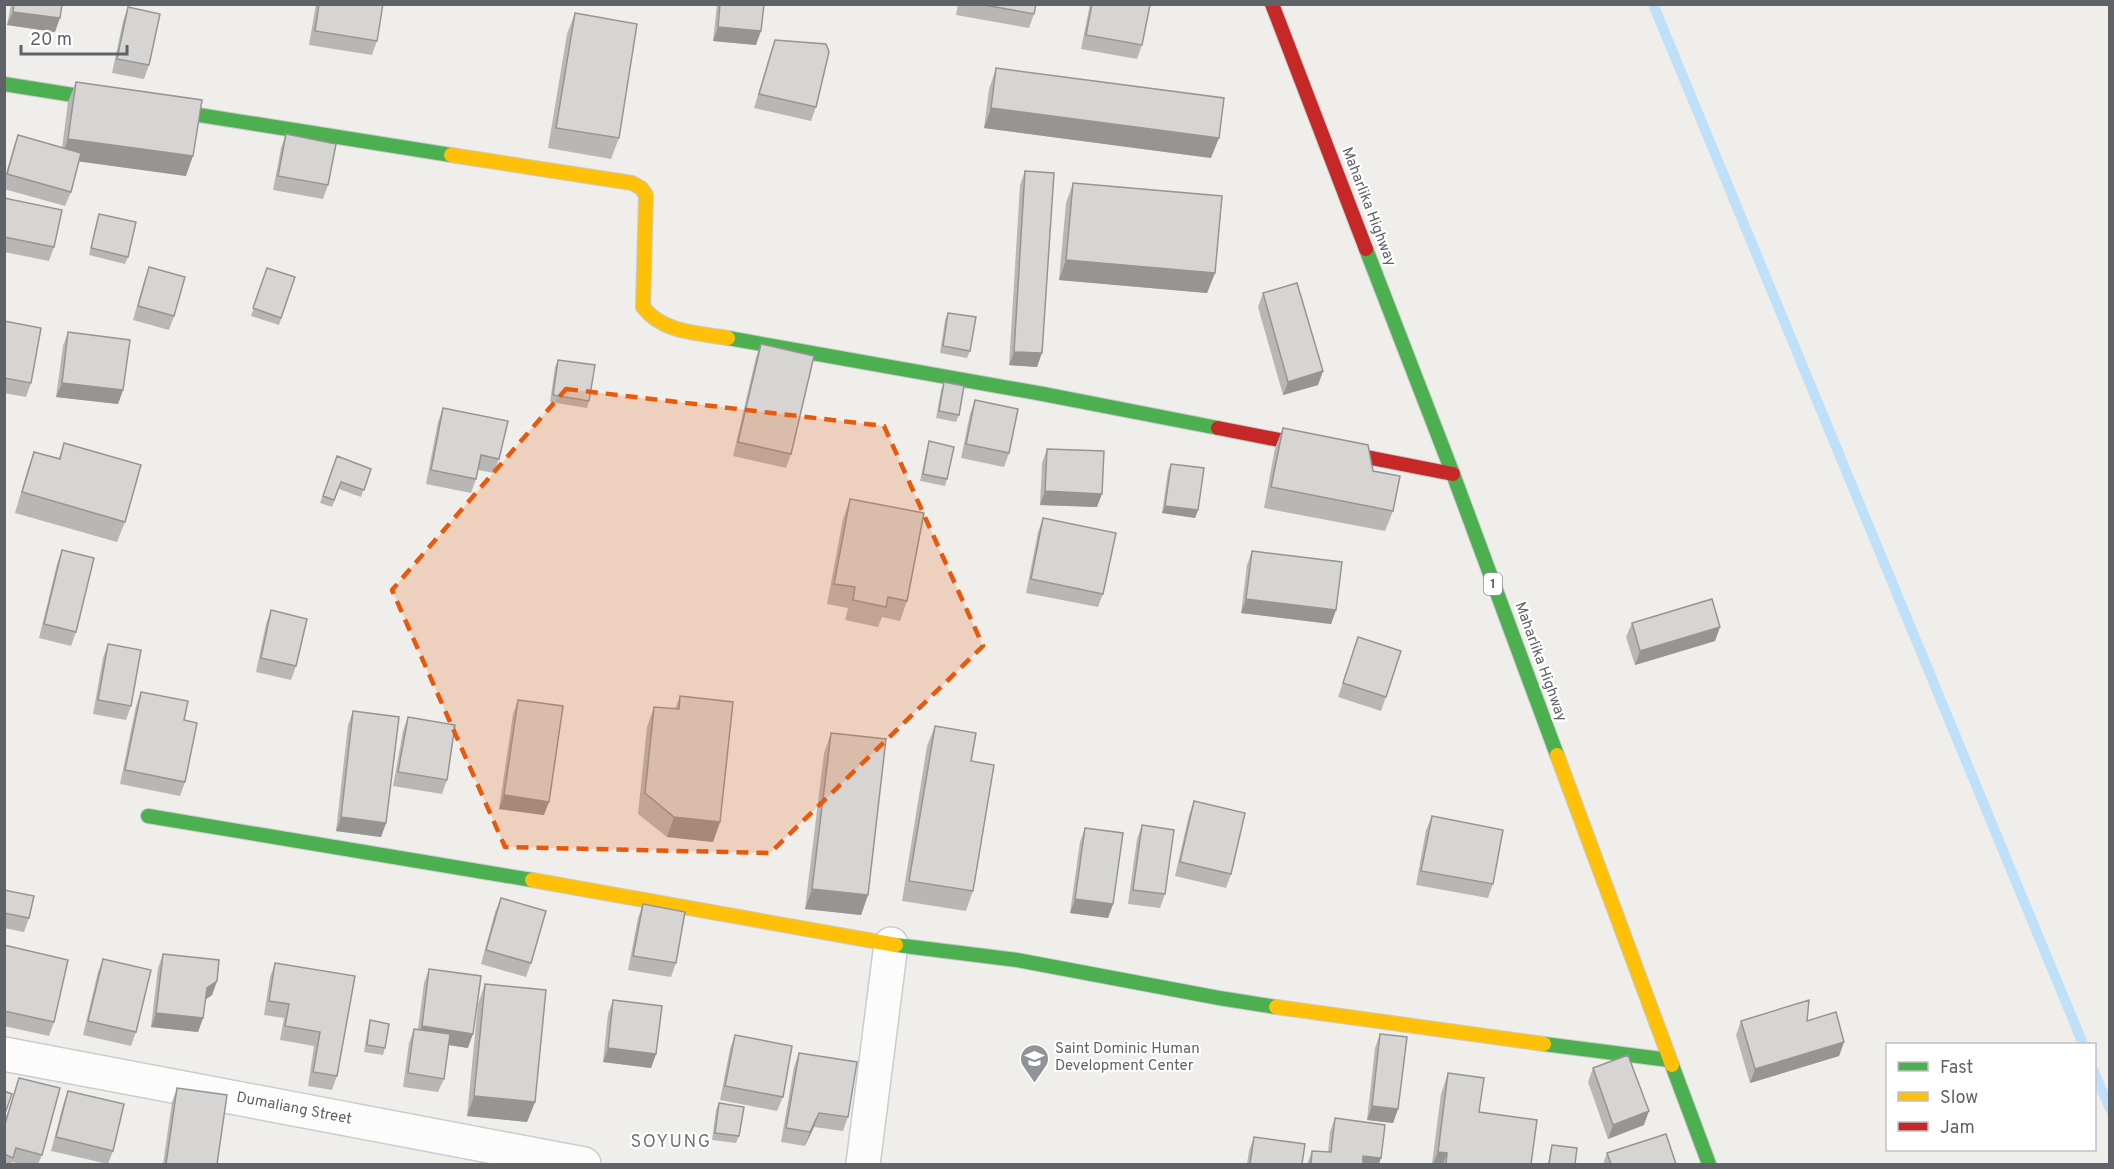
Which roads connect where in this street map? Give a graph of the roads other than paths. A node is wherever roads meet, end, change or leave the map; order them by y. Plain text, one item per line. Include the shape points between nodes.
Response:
1 (1272, 4) edge
2 (4, 84) edge
3 (1453, 474) junction
4 (148, 816) dead end
5 (891, 944) junction
6 (4, 1054) edge
7 (1669, 1060) junction
8 (585, 1164) edge
9 (863, 1164) edge
10 (1709, 1164) edge

1 - 3 main road, Maharlika Highway / 1
2 - 3 main road via 632,183 646,195 643,307 660,324
3 - 7 main road, Maharlika Highway / 1
4 - 5 main road
5 - 7 main road via 1017,960 1219,998
5 - 9 street
6 - 8 street, Dumaliang Street
7 - 10 main road, Maharlika Highway / 1

